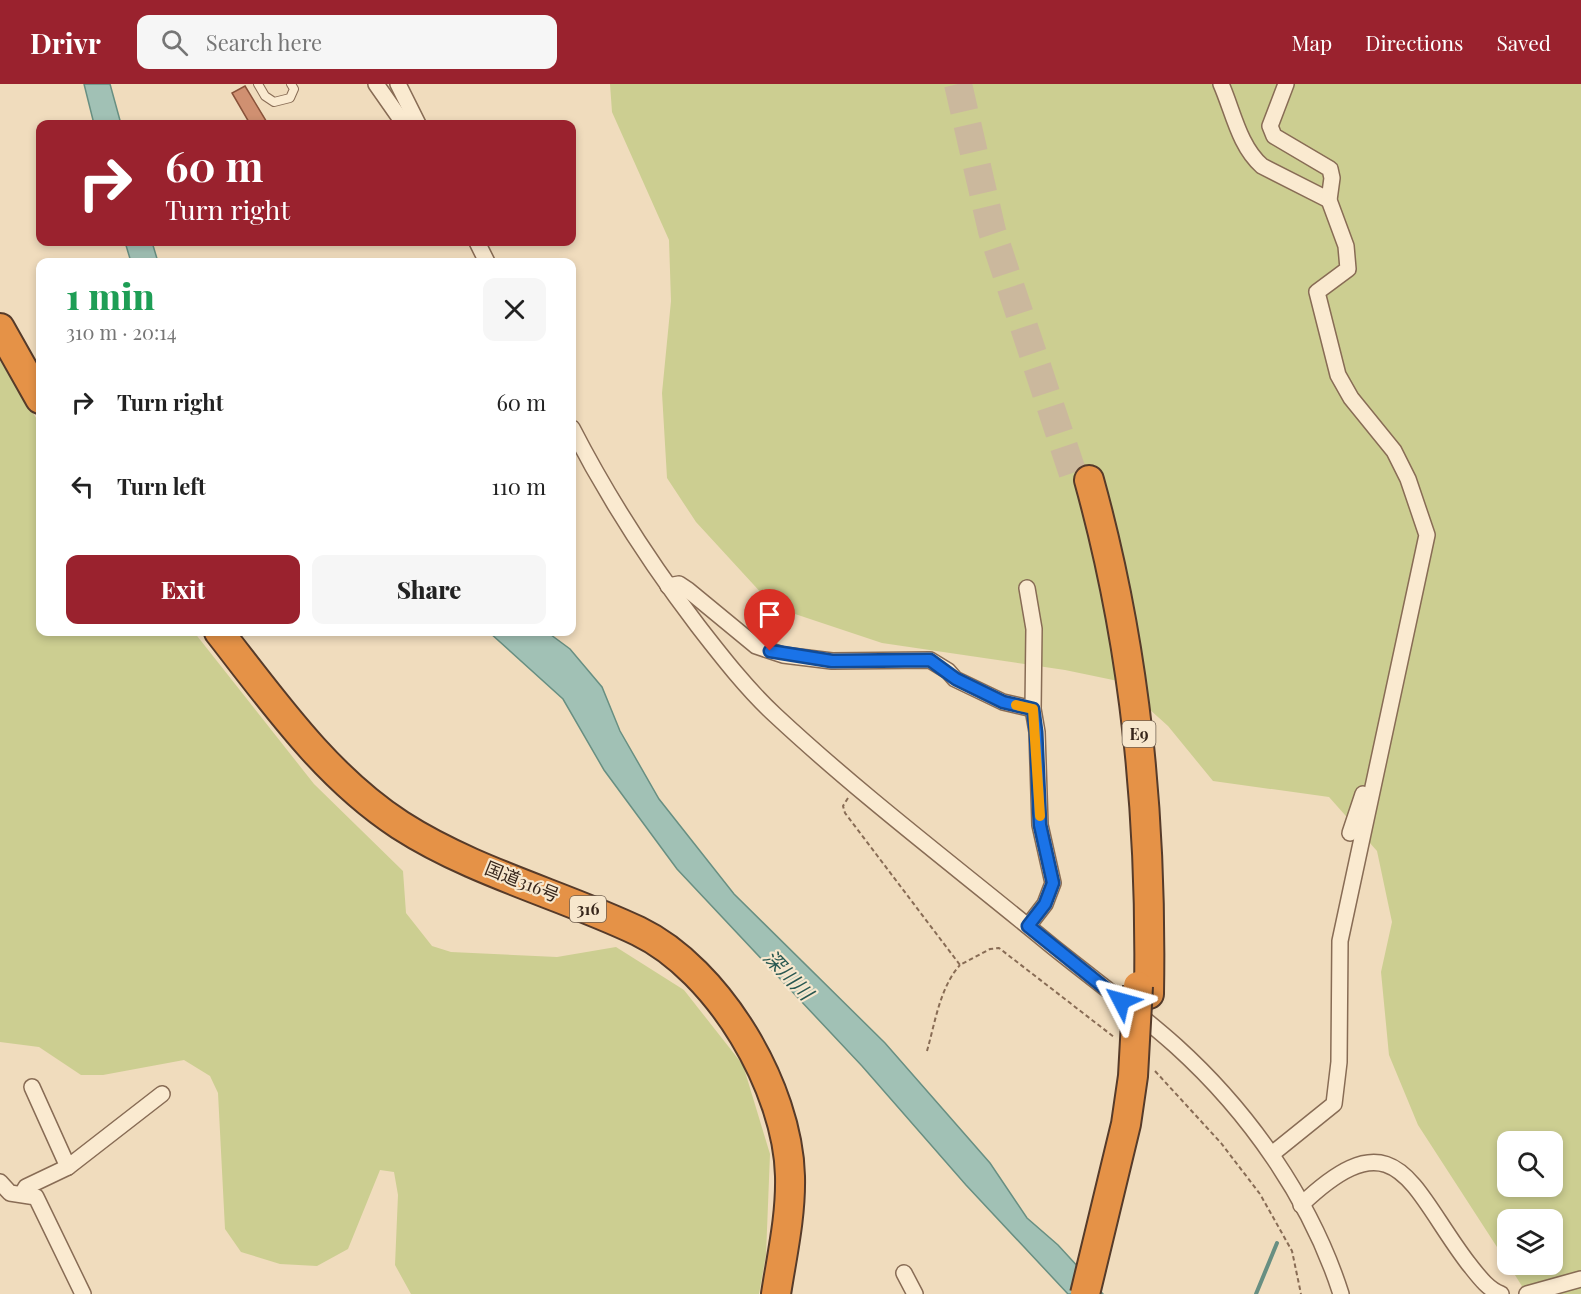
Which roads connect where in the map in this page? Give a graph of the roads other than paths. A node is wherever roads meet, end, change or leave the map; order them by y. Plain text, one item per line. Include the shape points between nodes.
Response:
1 (258, 84) edge
2 (291, 84) edge
3 (376, 84) edge
4 (398, 84) edge
5 (1221, 84) edge
6 (1287, 84) edge
7 (401, 120) edge
8 (416, 120) edge
9 (1329, 200) junction
10 (0, 328) edge
11 (36, 392) edge
12 (576, 435) edge
13 (1083, 483) tunnel mouth
14 (668, 586) junction
15 (1027, 588) dead end
16 (222, 636) edge
17 (1033, 709) junction
18 (1375, 777) junction
19 (1350, 833) dead end
20 (1028, 926) junction
21 (1143, 990) junction
22 (32, 1087) dead end
23 (162, 1094) dead end
24 (1272, 1154) junction
25 (68, 1167) junction
26 (0, 1182) edge
27 (22, 1194) junction
28 (1301, 1205) junction
29 (904, 1273) dead end
30 (1581, 1279) edge
31 (82, 1294) edge
32 (776, 1294) edge
33 (915, 1294) edge
34 (1085, 1294) edge
35 (1097, 1294) edge
36 (1341, 1294) edge
37 (1501, 1294) edge
38 (1527, 1294) edge

1 - 2 lane via 274,102 290,98 294,89
3 - 7 street
4 - 8 street
5 - 9 street via 1242,141 1253,158
6 - 9 street via 1270,126 1274,136 1330,168
9 - 18 street via 1346,246 1348,269 1317,292 1335,366 1351,398 1394,451 1427,535
10 - 11 highway
12 - 14 street via 619,515
13 - 21 highway, E9 via 1119,600 1139,732 1149,879
14 - 17 street via 679,584 688,590 756,646 783,655 832,661 930,660 956,679 1003,702
14 - 20 street via 729,666 774,714
15 - 17 street via 1034,629
16 - 32 highway, 国道316号 / 316 via 314,751 371,806 434,845 641,932 677,958 721,1003 760,1063 787,1141 789,1205
17 - 20 street via 1040,825 1053,883 1045,904
18 - 19 street via 1363,794
18 - 24 street via 1340,941 1339,1062 1334,1104
20 - 24 street via 1177,1047 1243,1116
21 - 34 highway, E9, bridge via 1126,1124
21 - 35 highway, E9 via 1144,1070 1136,1124
22 - 25 street
23 - 25 street
24 - 28 street
25 - 27 street via 26,1187
26 - 27 street via 5,1190
27 - 31 street via 34,1195 38,1200
28 - 36 street via 1331,1262
28 - 37 street via 1323,1184 1356,1165 1372,1161 1390,1164 1415,1187 1480,1279
29 - 33 street
30 - 38 street

